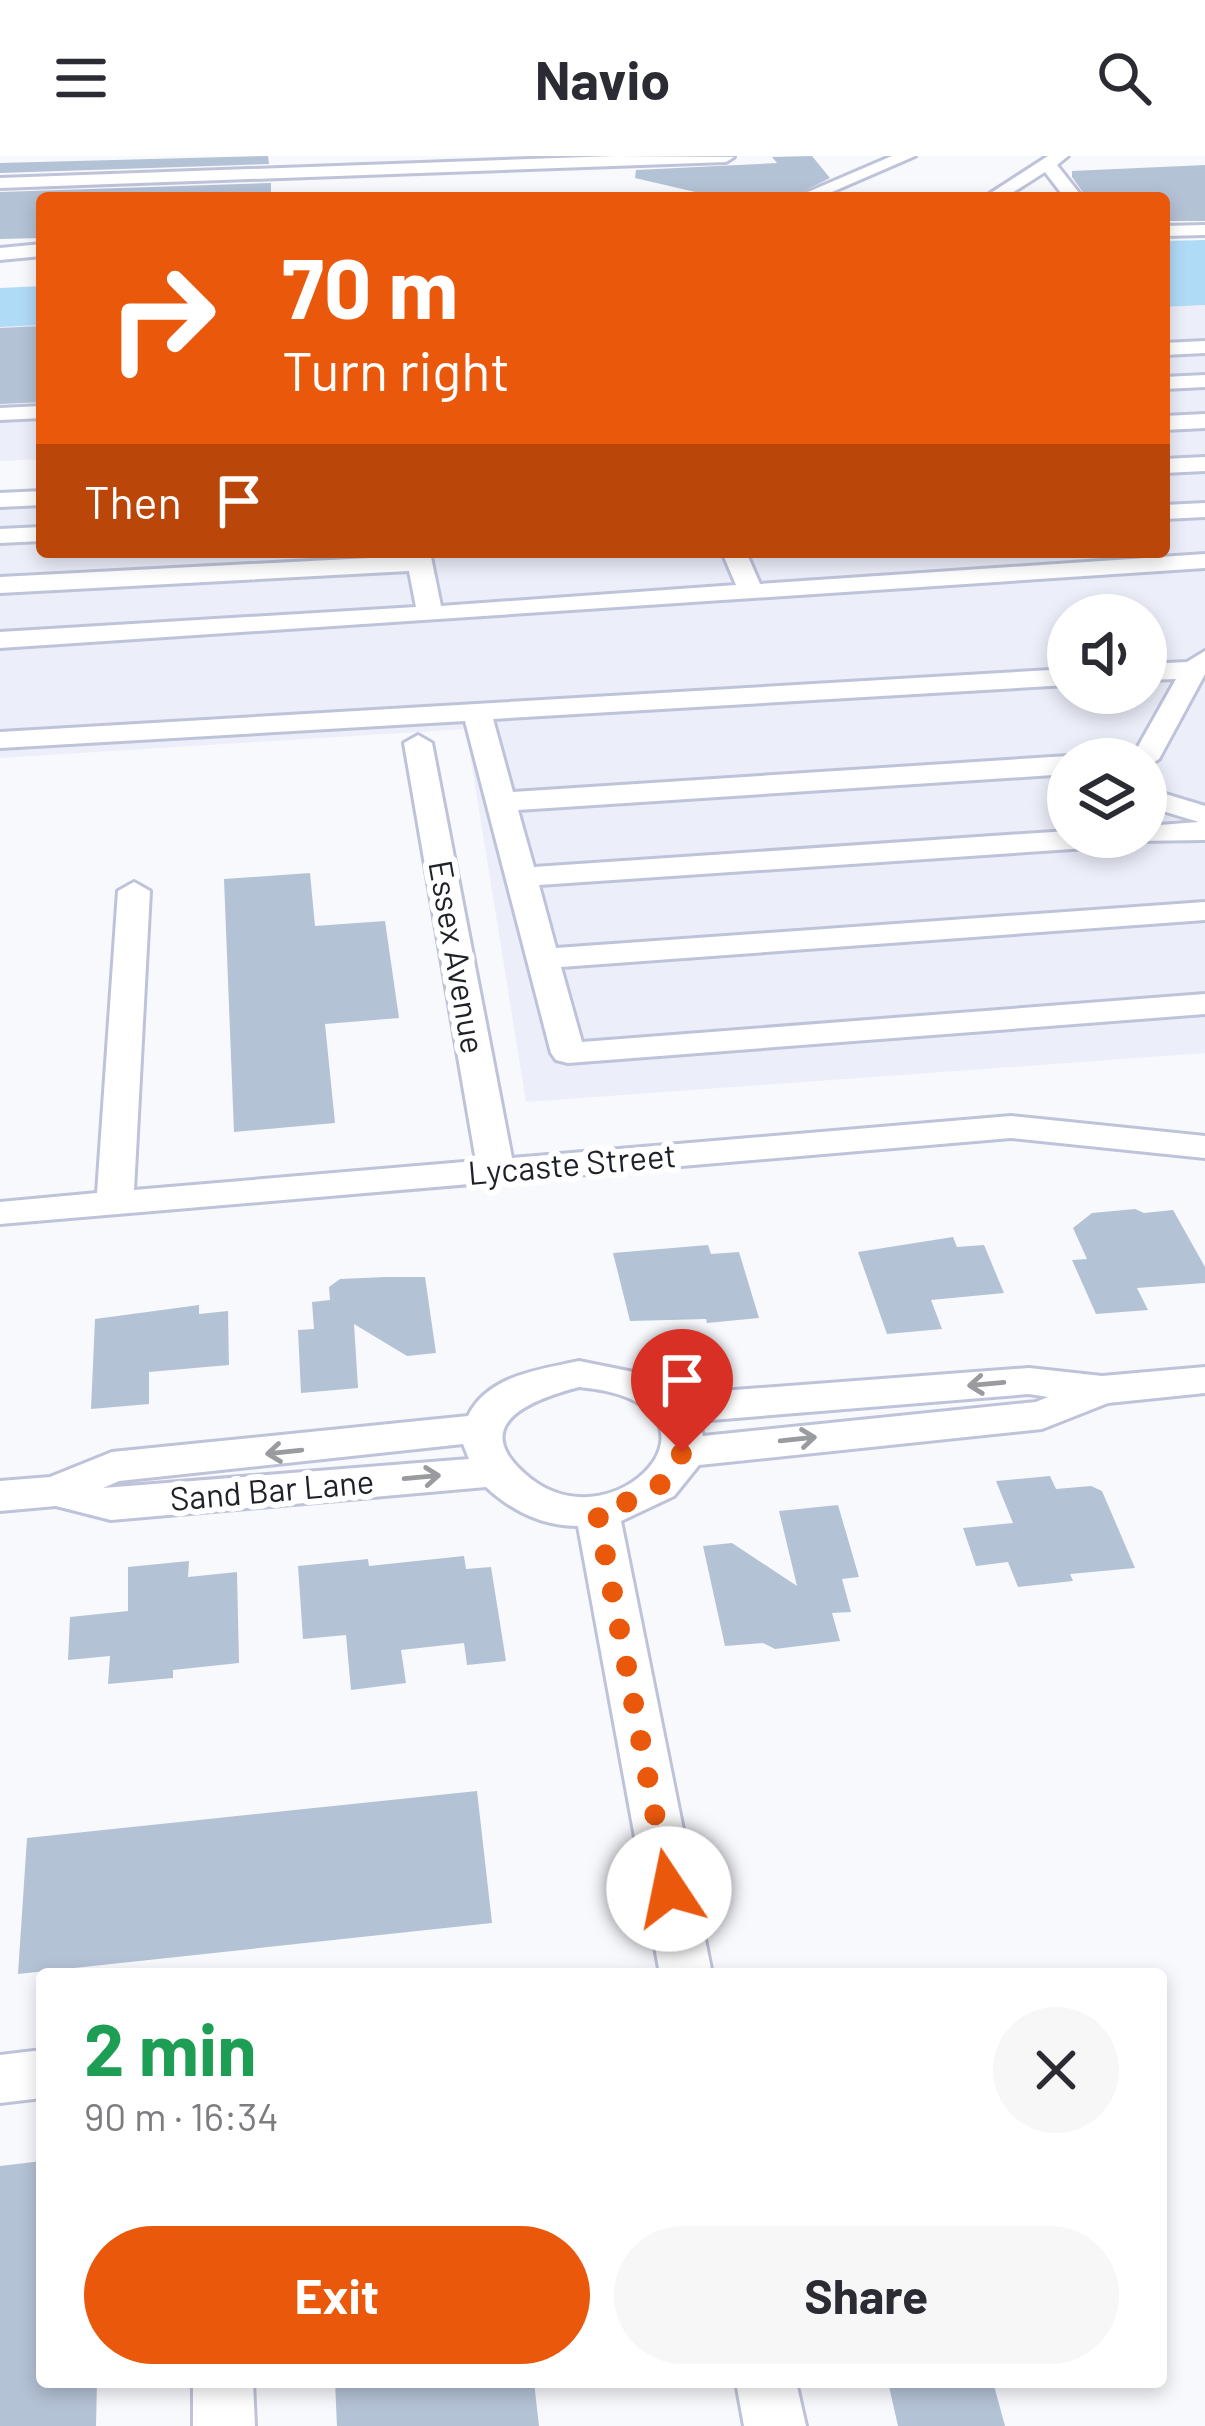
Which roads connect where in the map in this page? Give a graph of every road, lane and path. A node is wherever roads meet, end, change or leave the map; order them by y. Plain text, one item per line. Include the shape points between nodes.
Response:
1 (844, 156) edge
2 (907, 156) edge
3 (726, 157) edge
4 (1054, 161) edge
5 (332, 164) edge
6 (852, 179) junction
7 (0, 183) edge
8 (818, 192) edge
9 (1002, 192) edge
10 (1071, 192) edge
11 (1205, 230) edge
12 (1170, 231) edge
13 (36, 251) edge
14 (0, 254) edge
15 (1205, 346) edge
16 (1170, 349) edge
17 (1205, 381) edge
18 (1170, 383) edge
19 (36, 412) edge
20 (0, 414) edge
21 (1205, 421) edge
22 (1170, 423) edge
23 (1205, 464) edge
24 (1170, 466) edge
25 (36, 498) edge
26 (0, 500) edge
27 (1205, 510) edge
28 (1170, 512) edge
29 (36, 534) edge
30 (0, 536) edge
31 (403, 558) edge
32 (419, 558) edge
33 (737, 558) edge
34 (1205, 561) edge
35 (0, 584) edge
36 (751, 592) junction
37 (430, 614) junction
38 (0, 640) edge
39 (1199, 664) edge
40 (1167, 669) edge
41 (1047, 678) edge
42 (478, 712) junction
43 (1157, 738) edge
44 (0, 740) edge
45 (418, 743) dead end
46 (1047, 766) edge
47 (501, 802) junction
48 (1167, 803) edge
49 (1205, 815) edge
50 (1205, 831) edge
51 (1167, 834) edge
52 (1047, 842) edge
53 (522, 877) junction
54 (134, 891) dead end
55 (1205, 910) edge
56 (543, 959) junction
57 (1205, 1004) edge
58 (1205, 1147) edge
59 (496, 1171) junction
60 (115, 1203) junction
61 (0, 1213) edge
62 (1205, 1380) edge
63 (1102, 1390) junction
64 (671, 1408) junction
65 (484, 1428) junction
66 (682, 1452) junction
67 (490, 1472) junction
68 (56, 1491) junction
69 (0, 1496) edge
70 (597, 1511) junction
71 (685, 1968) edge
72 (36, 2075) edge
73 (0, 2079) edge
74 (223, 2388) edge
75 (767, 2388) edge
76 (224, 2426) edge
77 (775, 2426) edge

1 - 6 street via 856,166
2 - 6 street
3 - 5 street
4 - 9 street
4 - 10 street
5 - 7 street
6 - 8 street
11 - 12 street
13 - 14 street
15 - 16 street
17 - 18 street
19 - 20 street
21 - 22 street
23 - 24 street
25 - 26 street
27 - 28 street
29 - 30 street
31 - 35 street
32 - 37 street
33 - 36 street
34 - 36 street
36 - 37 street
37 - 38 street
39 - 40 street
39 - 43 street
41 - 42 street
42 - 44 street
42 - 47 street
45 - 59 street, Essex Avenue
46 - 47 street
47 - 53 street
48 - 49 street
50 - 51 street
52 - 53 street
53 - 56 street
54 - 60 street
55 - 56 street
56 - 57 street via 568,1053
58 - 59 street, Lycaste Street via 1011,1127
59 - 60 street, Lycaste Street
60 - 61 street, Lycaste Street
62 - 63 street
63 -> 64 street via 1029,1381
66 -> 63 street via 1042,1415
64 - 65 street via 625,1380 566,1375 506,1398
64 - 66 street
65 - 67 street
65 -> 68 street, Sand Bar Lane via 112,1467
66 - 70 street via 665,1482
68 -> 67 street, Sand Bar Lane via 111,1505
67 - 70 street via 518,1496
68 - 69 street, Sand Bar Lane
70 - 71 street
72 - 73 street
74 - 76 street
75 - 77 street

